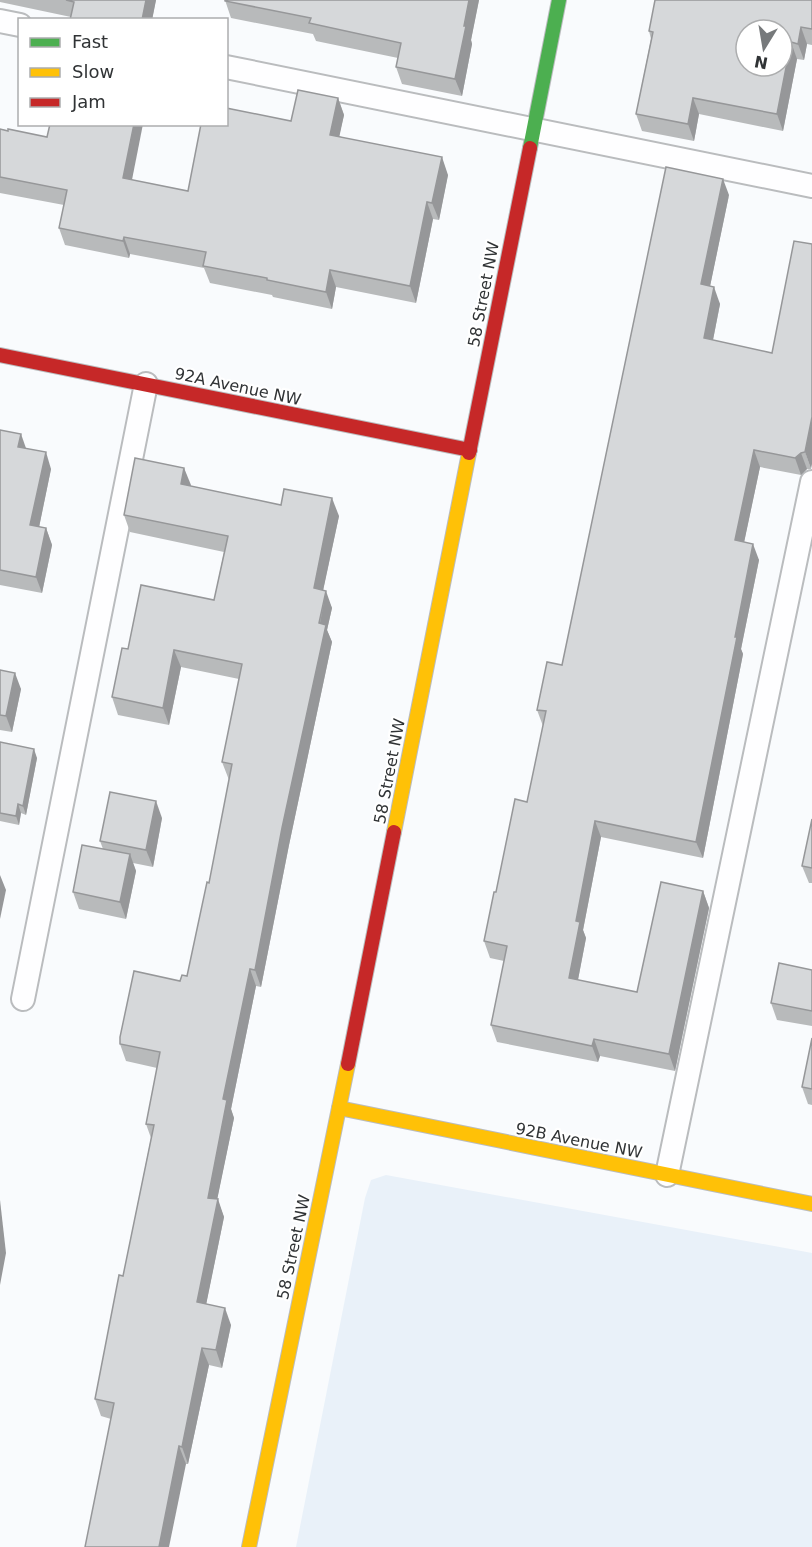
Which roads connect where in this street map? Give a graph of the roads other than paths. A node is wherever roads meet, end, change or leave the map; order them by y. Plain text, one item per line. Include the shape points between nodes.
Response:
1 (559, 0) edge
2 (0, 21) edge
3 (18, 25) edge
4 (228, 67) edge
5 (532, 128) junction
6 (812, 186) edge
7 (0, 355) edge
8 (146, 384) junction
9 (470, 450) junction
10 (812, 482) edge
11 (23, 999) dead end
12 (339, 1108) junction
13 (667, 1175) junction
14 (812, 1204) edge
15 (249, 1547) edge

1 - 5 street, 58 Street NW
2 - 3 lane
4 - 5 lane
5 - 6 lane
5 - 9 street, 58 Street NW
7 - 8 street, 92A Avenue NW
8 - 9 street, 92A Avenue NW
8 - 11 lane
9 - 12 street, 58 Street NW
10 - 13 lane
12 - 13 street, 92B Avenue NW
12 - 15 street, 58 Street NW
13 - 14 street, 92B Avenue NW

